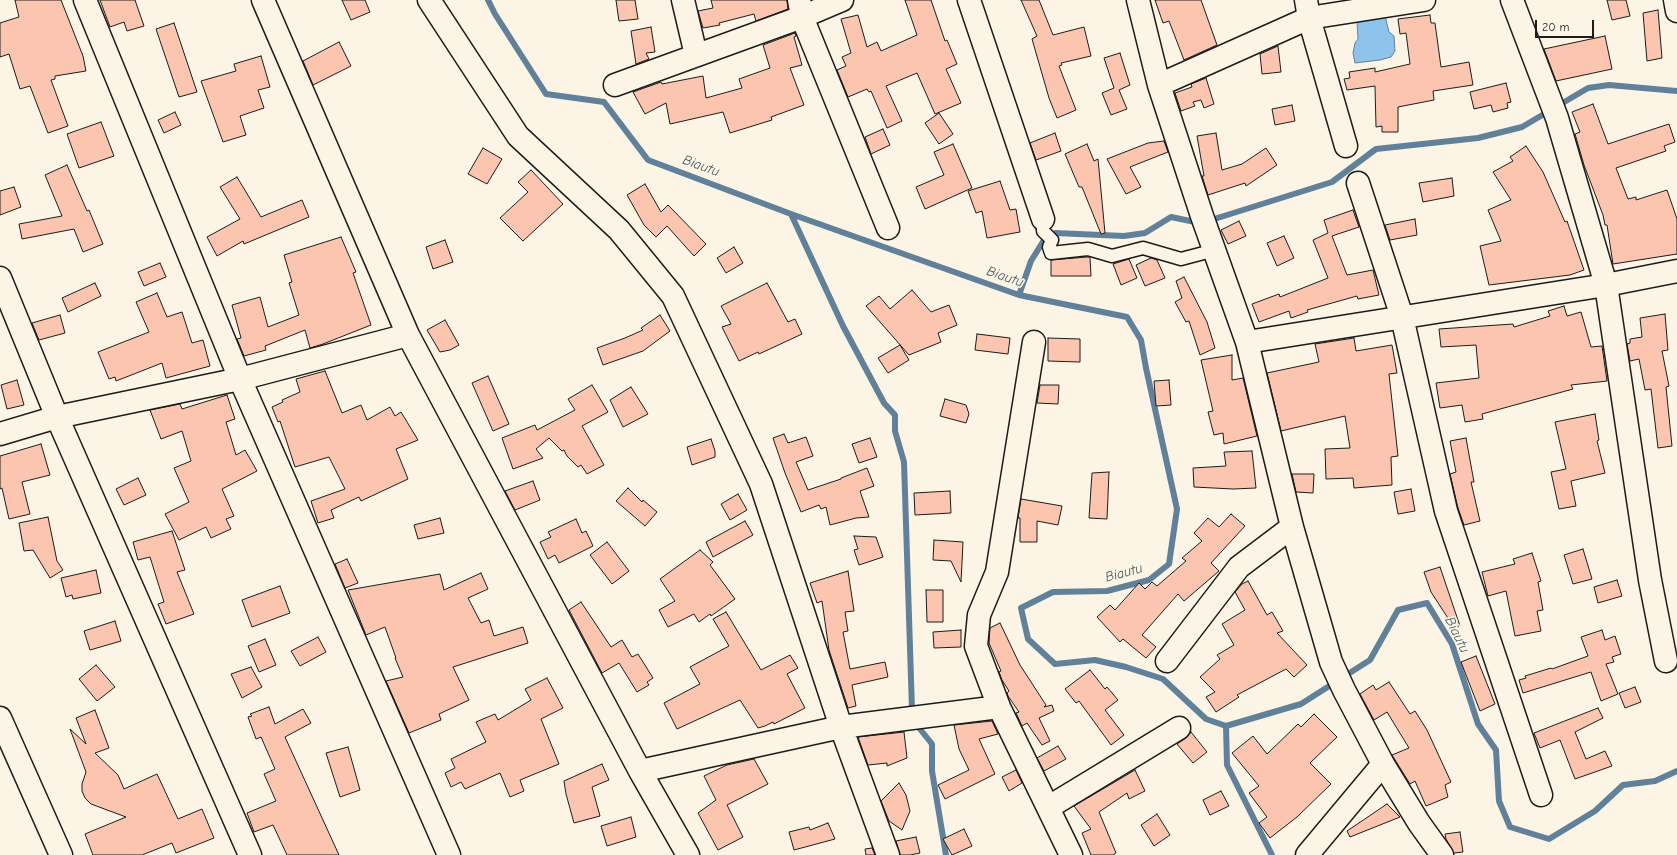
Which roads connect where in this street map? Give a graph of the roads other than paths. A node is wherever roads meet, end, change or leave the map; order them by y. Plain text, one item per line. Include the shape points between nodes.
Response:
1 (85, 0) edge
2 (263, 0) edge
3 (429, 0) edge
4 (683, 0) edge
5 (842, 0) edge
6 (969, 0) edge
7 (1138, 0) edge
8 (1424, 0) edge
9 (1512, 0) edge
10 (1675, 0) edge
11 (800, 8) edge
12 (1308, 9) edge
13 (1677, 11) edge
14 (696, 55) junction
15 (616, 84) dead end
16 (1159, 86) junction
17 (1346, 146) dead end
18 (1358, 183) dead end
19 (1043, 226) joint
20 (888, 228) dead end
21 (1216, 250) junction
22 (1677, 271) edge
23 (0, 278) edge
24 (1606, 285) junction
25 (1402, 317) junction
26 (408, 335) junction
27 (1034, 342) dead end
28 (1247, 342) junction
29 (240, 379) junction
30 (57, 417) junction
31 (0, 434) edge
32 (1292, 527) junction
33 (1167, 661) dead end
34 (1666, 661) dead end
35 (999, 707) junction
36 (0, 718) edge
37 (841, 727) junction
38 (1179, 728) dead end
39 (1383, 764) junction
40 (640, 771) junction
41 (1540, 795) dead end
42 (1049, 807) junction
43 (61, 855) edge
44 (250, 855) edge
45 (449, 855) edge
46 (688, 855) edge
47 (888, 855) edge
48 (1071, 855) edge
49 (1307, 855) edge
50 (1442, 855) edge

1 - 29 street
2 - 26 street
3 - 37 street via 518,136 619,230 673,296 761,484
4 - 14 street
5 - 11 street
6 - 19 street
7 - 16 street
8 - 12 street
9 - 24 street via 1553,110
10 - 13 street
11 - 14 street
11 - 20 street
12 - 16 street
12 - 17 street
14 - 15 street
16 - 21 street
18 - 25 street
19 - 21 lane via 1052,240 1049,247 1051,253 1088,249 1112,256 1144,248 1181,260
21 - 28 street
22 - 24 street
23 - 30 street
24 - 25 street
24 - 34 street via 1650,580
25 - 28 street
25 - 41 street via 1446,511
26 - 29 street
26 - 40 street
27 - 35 street via 998,572 980,615 976,646
28 - 32 street
29 - 30 street
29 - 45 street
30 - 31 street
30 - 44 street
32 - 33 street via 1239,567
32 - 39 street via 1331,662
35 - 37 street
35 - 42 street
36 - 43 street
37 - 40 street
37 - 47 street
38 - 42 street
39 - 49 street
39 - 50 street
40 - 46 street
42 - 48 street

